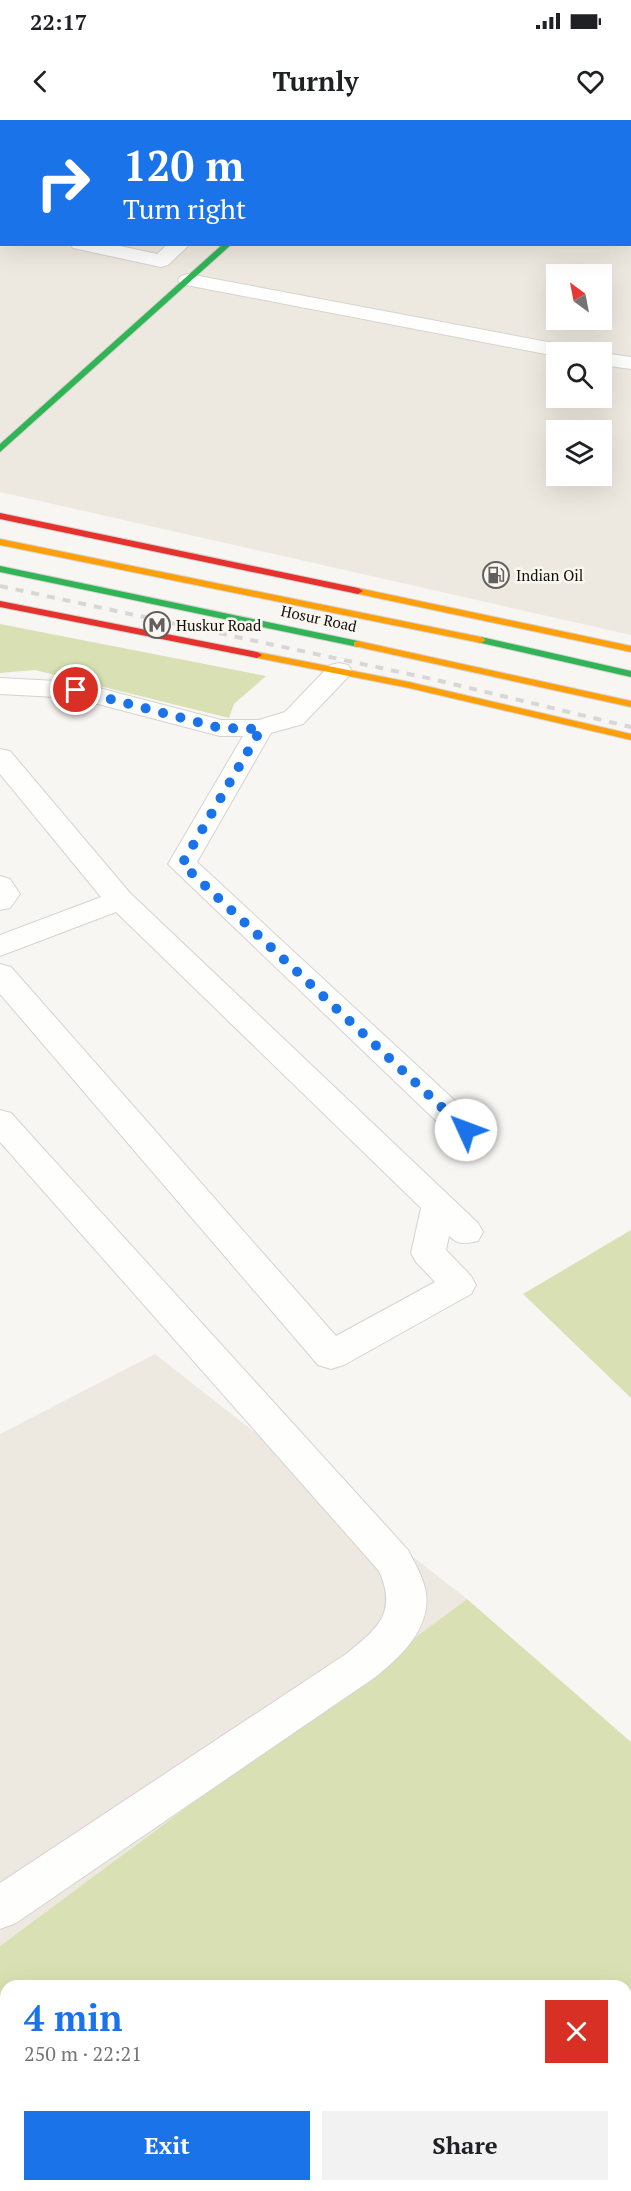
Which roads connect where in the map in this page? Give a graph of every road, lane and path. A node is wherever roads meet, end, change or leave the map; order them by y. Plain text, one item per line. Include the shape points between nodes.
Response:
1 (90, 246) edge
2 (178, 246) edge
3 (226, 246) edge
4 (188, 280) junction
5 (546, 348) edge
6 (612, 360) edge
7 (631, 363) edge
8 (0, 449) edge
9 (0, 516) edge
10 (0, 542) edge
11 (0, 569) edge
12 (0, 604) edge
13 (631, 649) edge
14 (339, 671) junction
15 (631, 674) edge
16 (0, 686) edge
17 (631, 704) edge
18 (261, 729) junction
19 (631, 737) edge
20 (0, 757) edge
21 (0, 885) edge
22 (120, 900) junction
23 (0, 901) edge
24 (0, 946) edge
25 (0, 974) edge
26 (0, 1121) edge
27 (466, 1130) dead end
28 (438, 1206) junction
29 (466, 1232) dead end
30 (0, 1908) edge

1 - 2 street via 161,261
3 - 4 main road
4 - 5 street
4 - 8 main road
6 - 7 street
9 - 13 main road
10 - 15 main road, Hosur Road
11 - 17 main road, Hosur Road
12 - 14 main road
14 - 18 street via 294,718
14 - 19 main road
16 - 18 street via 76,690 220,728
18 - 27 street via 182,864
20 - 22 street
21 - 23 street via 5,894
22 - 24 street
22 - 28 street
25 - 28 street via 331,1355 459,1285 428,1253
26 - 30 street via 394,1561 406,1592 404,1621 387,1645
28 - 29 street

